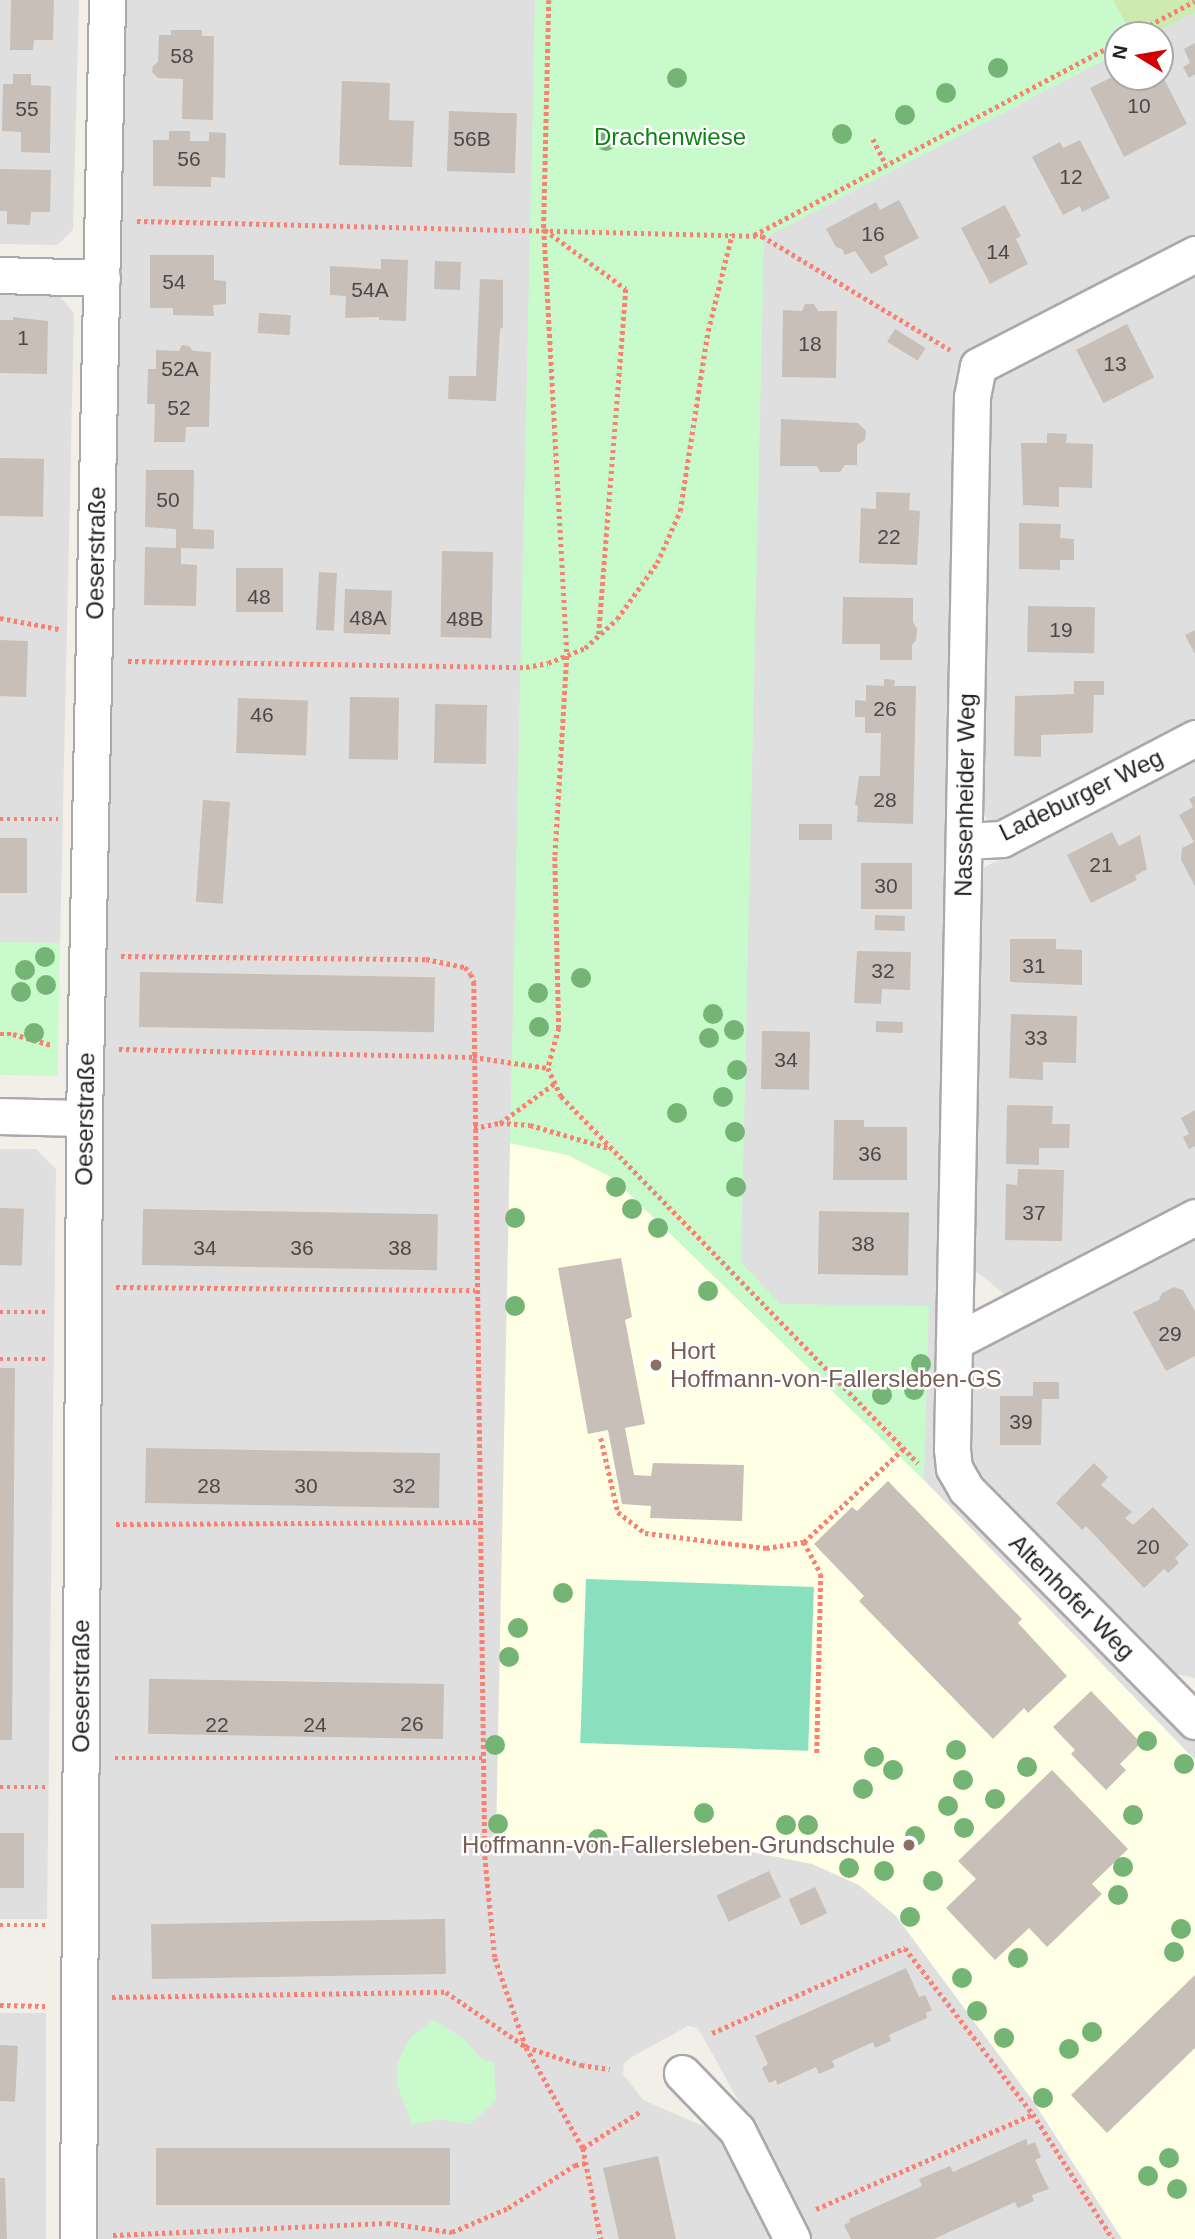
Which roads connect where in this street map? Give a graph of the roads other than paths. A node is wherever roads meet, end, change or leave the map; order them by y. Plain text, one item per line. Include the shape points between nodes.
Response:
1 (107, 0) edge
2 (1195, 254) edge
3 (0, 275) edge
4 (102, 278) junction
5 (1195, 738) edge
6 (964, 841) junction
7 (0, 1116) edge
8 (84, 1118) junction
9 (1195, 1217) edge
10 (954, 1342) junction
11 (938, 1468) joint
12 (1195, 1721) edge
13 (682, 2073) dead end
14 (799, 2226) edge
15 (95, 2237) edge

1 - 4 street, Oeserstraße
2 - 6 street, Nassenheider Weg via 978,366 972,397
3 - 4 street
4 - 8 street, Oeserstraße
5 - 6 street, Ladeburger Weg via 1002,839
6 - 10 street, Nassenheider Weg
7 - 8 street
8 - 15 street, Oeserstraße
9 - 10 street
10 - 11 street, Nassenheider Weg via 952,1448
11 - 12 street, Altenhofer Weg via 966,1489
13 - 14 street via 737,2130

